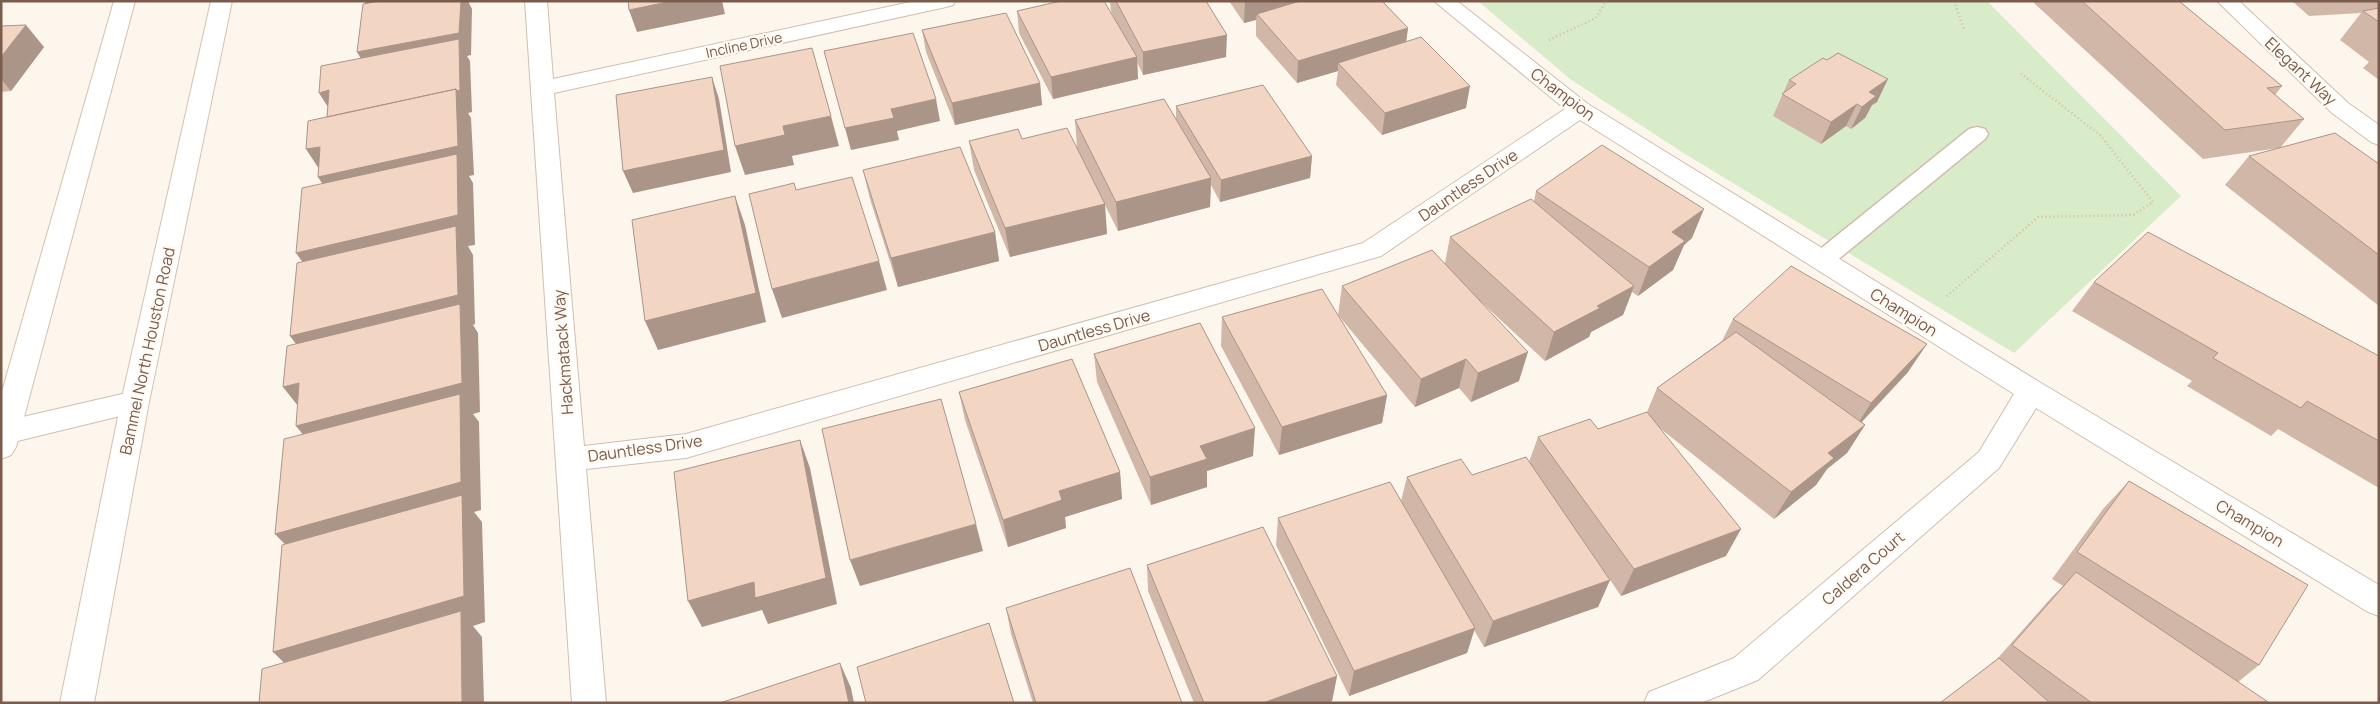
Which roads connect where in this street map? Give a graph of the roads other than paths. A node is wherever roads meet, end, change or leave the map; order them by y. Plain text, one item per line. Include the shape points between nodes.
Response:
1 (125, 1) edge
2 (222, 1) edge
3 (536, 1) edge
4 (946, 1) edge
5 (1444, 1) edge
6 (2227, 1) edge
7 (543, 88) junction
8 (1580, 109) junction
9 (1977, 134) dead end
10 (2379, 137) edge
11 (1822, 260) junction
12 (2031, 391) junction
13 (135, 402) junction
14 (3, 438) edge
15 (571, 459) junction
16 (2379, 602) edge
17 (77, 703) edge
18 (589, 703) edge
19 (1661, 703) edge

1 - 14 street
2 - 13 street, Bammel North Houston Road
3 - 7 street, Hackmatack Way
4 - 7 street, Incline Drive
5 - 8 street, Champion
6 - 10 street, Elegant Way via 2340,108
7 - 15 street, Hackmatack Way
8 - 11 street, Champion
8 - 15 street, Dauntless Drive via 1372,250 686,446
9 - 11 lane
11 - 12 street, Champion
12 - 16 street, Champion
12 - 19 street, Caldera Court via 1989,460 1746,669
13 - 14 street
13 - 17 street, Bammel North Houston Road
15 - 18 street, Hackmatack Way

